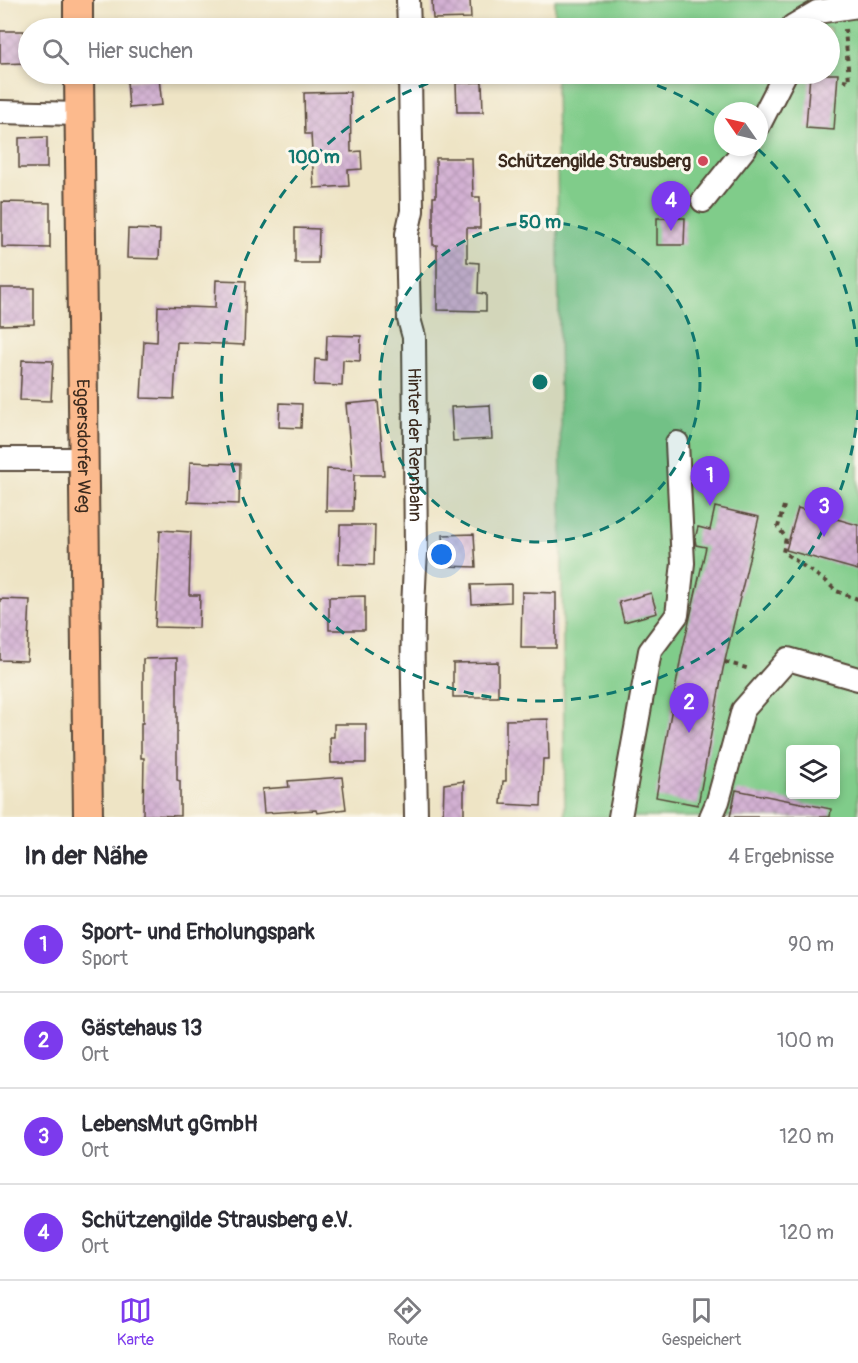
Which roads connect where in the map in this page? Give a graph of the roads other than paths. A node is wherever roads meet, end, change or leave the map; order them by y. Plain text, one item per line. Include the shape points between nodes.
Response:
1 (78, 0) edge
2 (408, 0) edge
3 (849, 7) edge
4 (78, 18) edge
5 (409, 18) edge
6 (807, 18) edge
7 (79, 84) edge
8 (410, 84) edge
9 (780, 84) edge
10 (768, 107) edge
11 (0, 112) edge
12 (79, 114) junction
13 (739, 156) edge
14 (703, 201) dead end
15 (677, 443) dead end
16 (0, 459) edge
17 (83, 459) junction
18 (858, 679) edge
19 (88, 817) edge
20 (416, 817) edge
21 (620, 817) edge
22 (711, 817) edge

1 - 4 main road
2 - 5 street
3 - 6 street via 817,12
7 - 12 main road, Eggersdorfer Weg
8 - 20 street, Hinter der Rennbahn via 412,211 407,234 409,319 414,337
9 - 10 street
11 - 12 street
12 - 17 main road, Eggersdorfer Weg
13 - 14 street
15 - 21 street via 683,563 677,615 650,651
16 - 17 street
17 - 19 main road, Eggersdorfer Weg
18 - 22 street via 788,659 743,710

